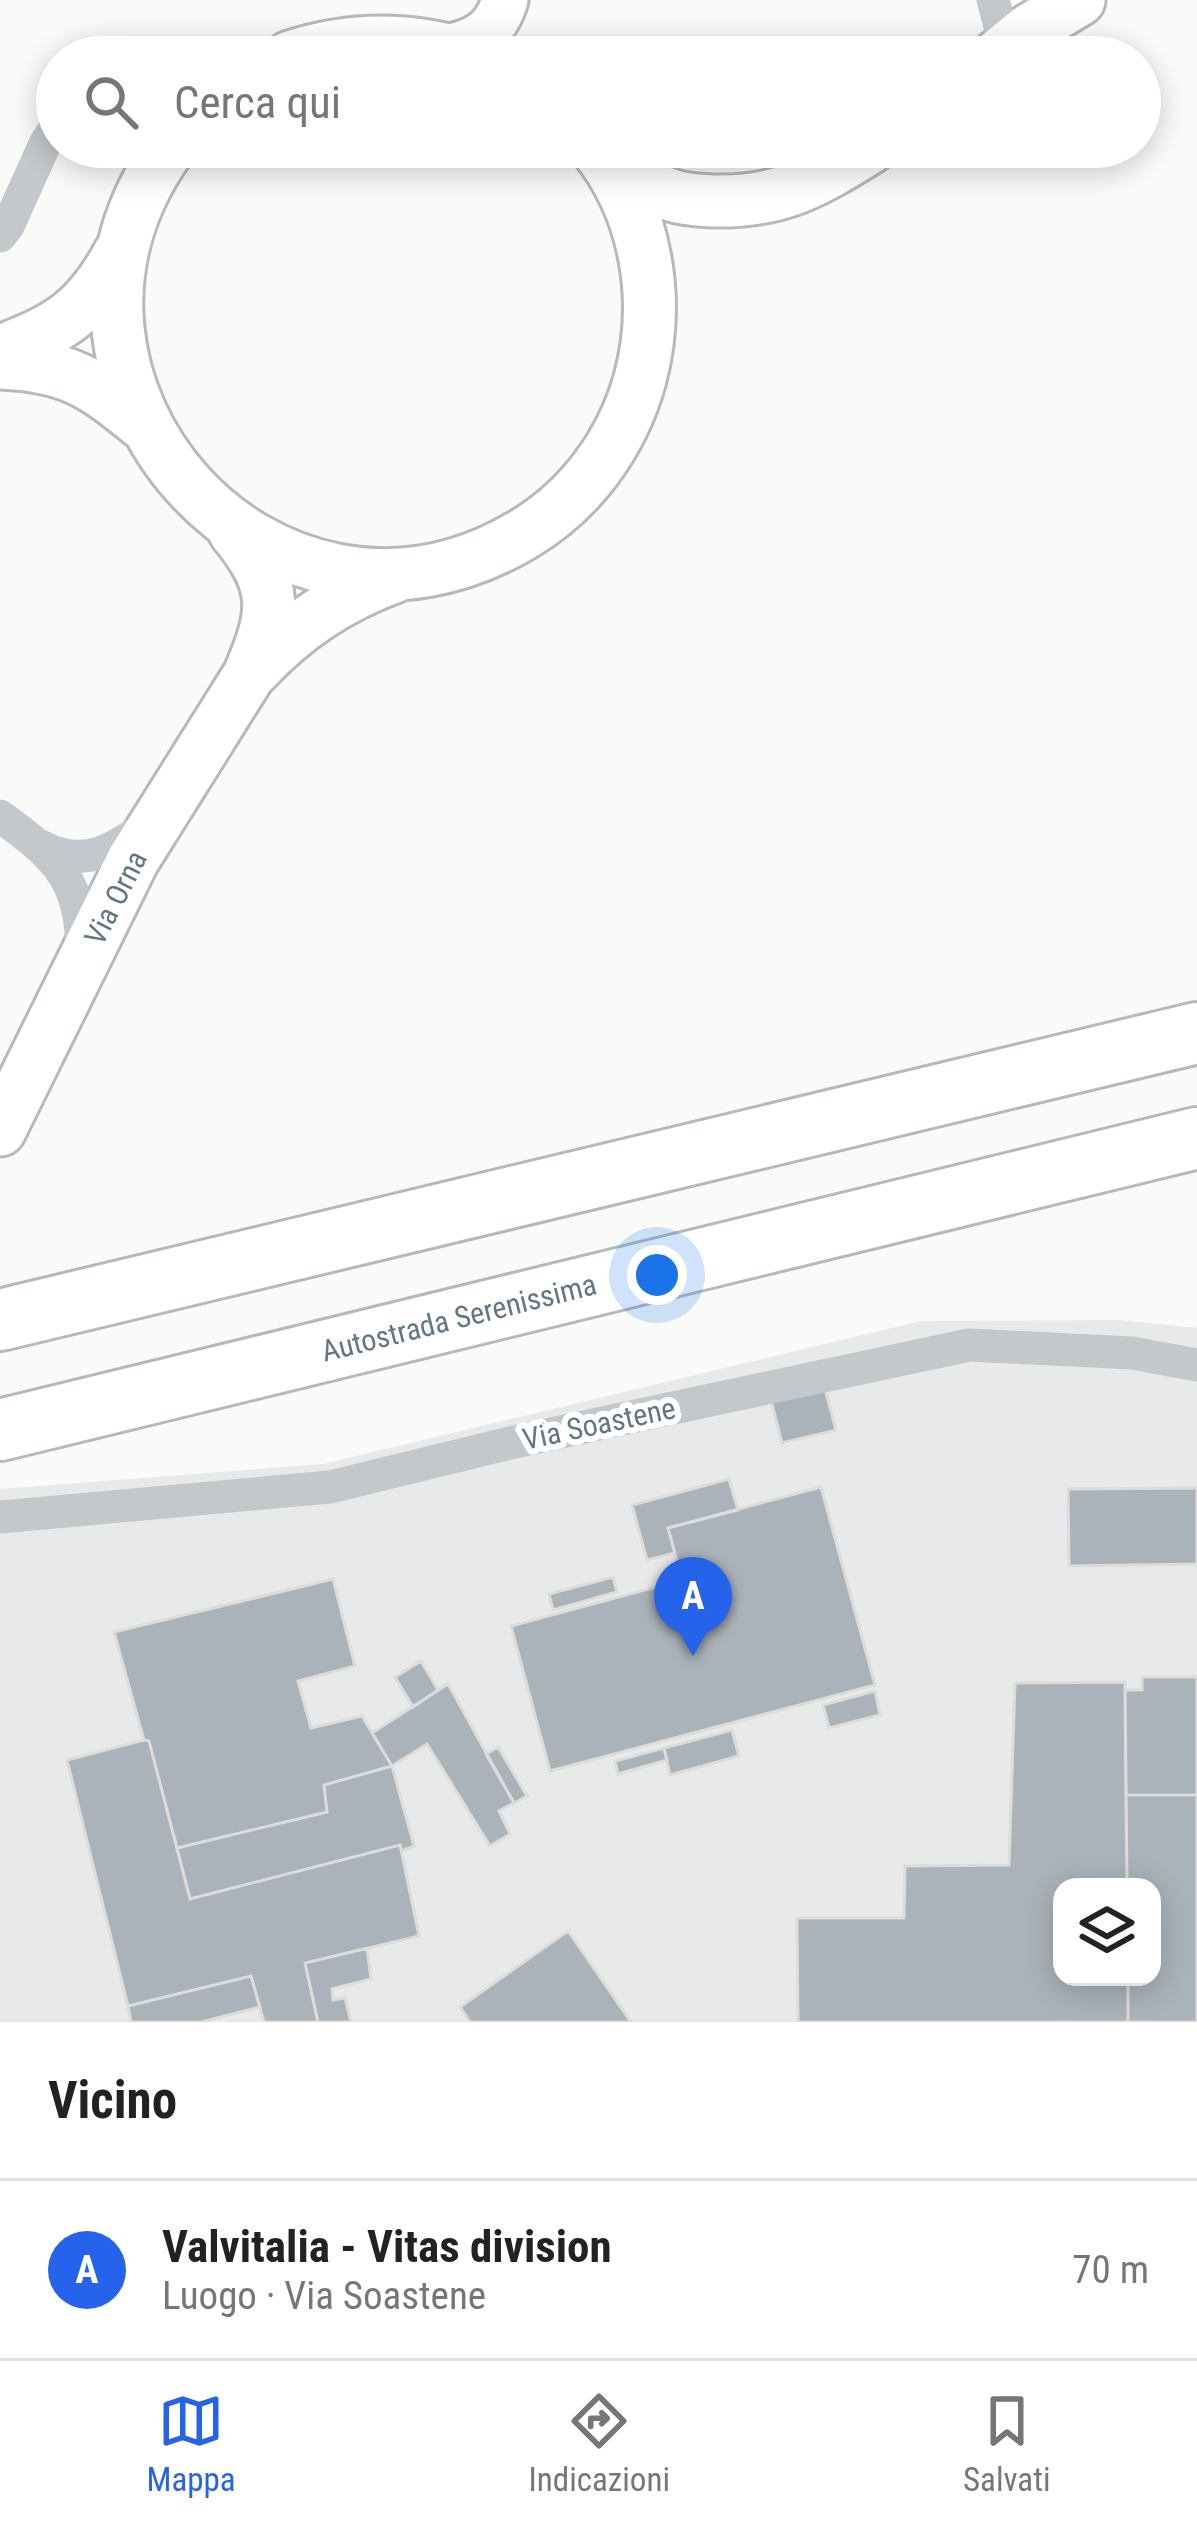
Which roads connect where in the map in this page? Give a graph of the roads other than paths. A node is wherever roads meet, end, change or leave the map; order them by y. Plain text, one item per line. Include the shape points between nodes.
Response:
1 (506, 0) edge
2 (1079, 0) edge
3 (1000, 34) edge
4 (480, 36) edge
5 (508, 36) edge
6 (36, 164) edge
7 (155, 168) edge
8 (609, 168) edge
9 (623, 168) edge
10 (837, 168) edge
11 (704, 200) junction
12 (0, 236) edge
13 (122, 248) junction
14 (646, 266) junction
15 (0, 351) edge
16 (0, 363) edge
17 (143, 424) junction
18 (230, 526) junction
19 (400, 574) junction
20 (249, 675) junction
21 (164, 811) junction
22 (0, 816) edge
23 (42, 847) junction
24 (82, 965) junction
25 (1197, 1033) edge
26 (0, 1130) edge
27 (1197, 1138) edge
28 (0, 1320) edge
29 (1197, 1365) edge
30 (0, 1430) edge
31 (0, 1517) edge

1 - 4 main road
1 - 5 main road
2 - 3 main road
6 - 12 street
7 - 13 main road
8 - 14 main road via 631,207
9 - 11 main road via 661,192
10 - 11 main road via 777,196
11 - 14 main road via 670,218
13 - 15 main road via 73,316
13 - 17 main road via 118,338
14 - 19 main road via 651,305 633,405 579,490 498,549
16 - 17 main road via 79,378
17 - 18 main road via 195,497
18 - 19 main road via 310,565
18 - 20 main road, Via Orna via 250,550 271,603
19 - 20 main road, Via Orna via 325,608
20 - 21 main road, Via Orna
21 - 23 street via 100,853 74,858
21 - 24 main road, Via Orna
22 - 23 street
23 - 24 street via 75,900
24 - 26 main road, Via Orna
25 - 28 highway
27 - 30 highway, Autostrada Serenissima
29 - 31 street, Via Soastene via 1132,1353 969,1345 330,1487

